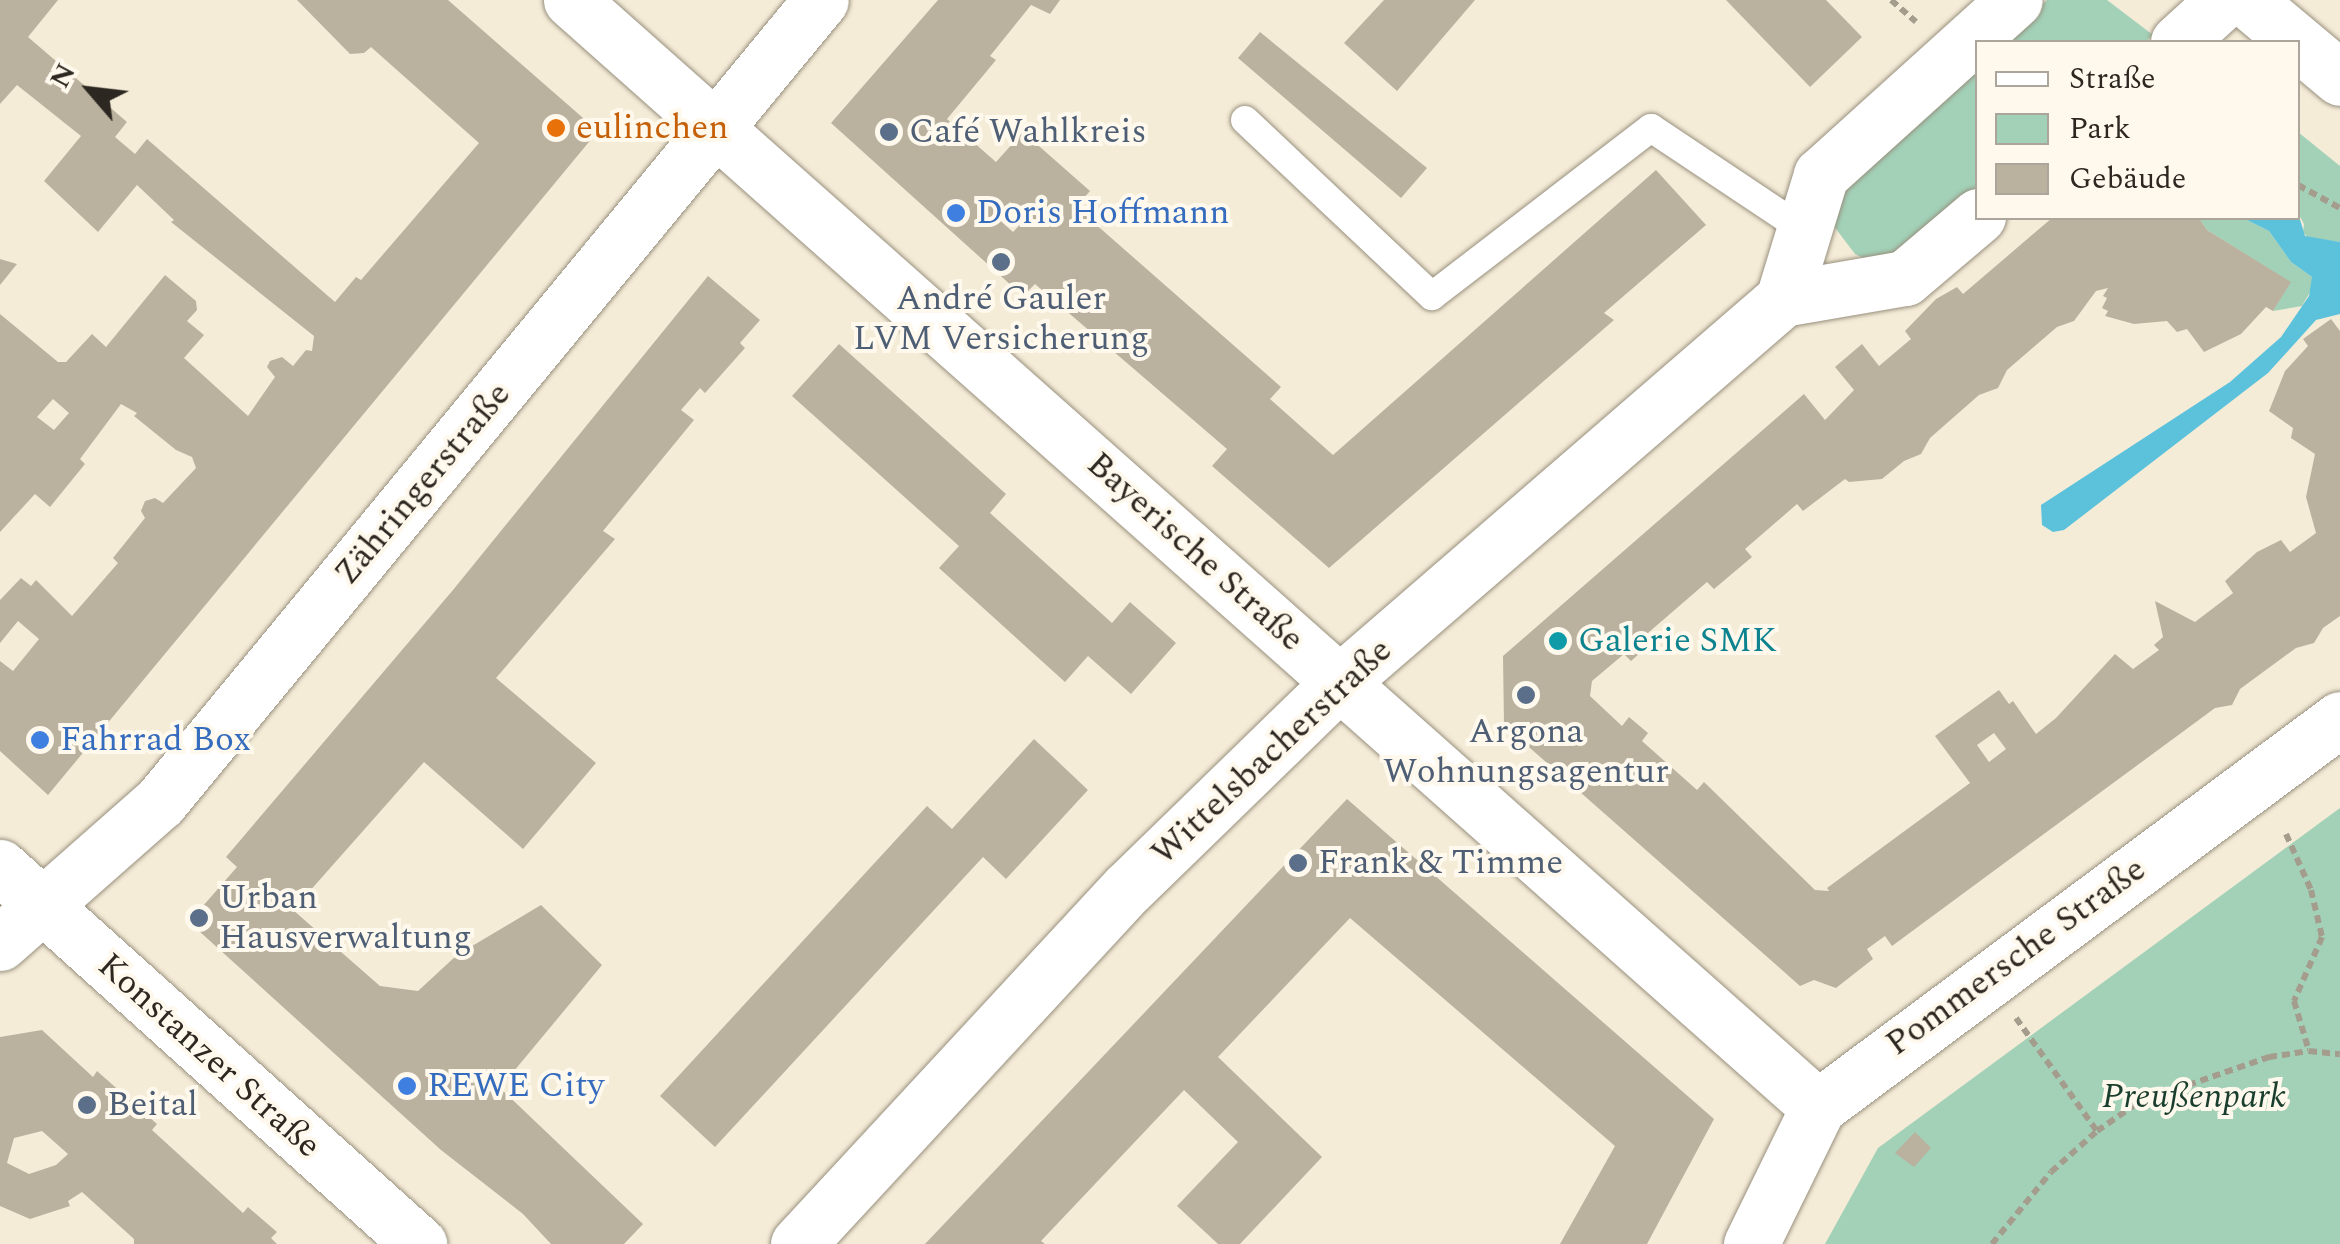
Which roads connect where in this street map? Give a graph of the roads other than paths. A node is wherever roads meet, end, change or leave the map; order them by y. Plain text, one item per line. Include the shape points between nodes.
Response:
1 (570, 0) edge
2 (821, 0) edge
3 (2015, 0) edge
4 (2224, 0) edge
5 (2246, 0) edge
6 (2180, 40) edge
7 (2294, 40) edge
8 (2300, 45) edge
9 (2340, 78) edge
10 (1245, 120) dead end
11 (716, 128) junction
12 (1975, 219) edge
13 (1804, 230) junction
14 (1783, 299) junction
15 (1340, 682) junction
16 (2340, 719) edge
17 (0, 867) edge
18 (45, 908) junction
19 (0, 943) edge
20 (1818, 1107) junction
21 (419, 1244) edge
22 (798, 1244) edge
23 (1751, 1244) edge

1 - 11 street, Bayerische Straße
2 - 11 street, Zähringerstraße
3 - 13 street via 1821,175
4 - 6 street
5 - 7 street
8 - 9 street
10 - 13 lane via 1432,296 1650,128
11 - 15 street, Bayerische Straße
11 - 18 street, Zähringerstraße via 160,802
12 - 14 street via 1905,278
13 - 14 street
14 - 15 street, Wittelsbacherstraße
15 - 20 street, Bayerische Straße
15 - 22 street, Wittelsbacherstraße via 1128,888
16 - 20 street, Pommersche Straße
17 - 18 street, Konstanzer Straße
18 - 19 street, Zähringerstraße
18 - 21 street, Konstanzer Straße
20 - 23 street, Pommersche Straße

